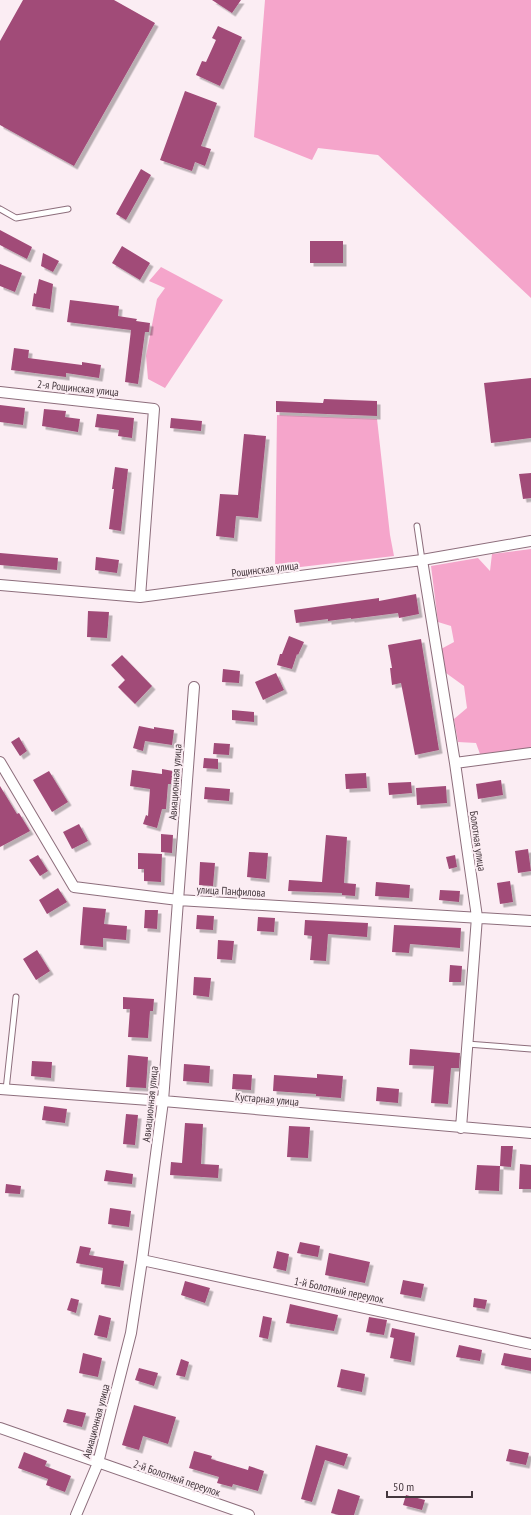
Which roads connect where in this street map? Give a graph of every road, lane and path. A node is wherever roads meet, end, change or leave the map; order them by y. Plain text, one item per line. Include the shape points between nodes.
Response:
1 (0, 209) edge
2 (68, 209) dead end
3 (0, 392) edge
4 (417, 526) dead end
5 (531, 541) edge
6 (422, 560) junction
7 (0, 585) edge
8 (140, 597) junction
9 (194, 687) dead end
10 (531, 753) edge
11 (0, 762) edge
12 (455, 763) junction
13 (178, 900) junction
14 (477, 917) junction
15 (531, 921) edge
16 (16, 997) dead end
17 (467, 1044) junction
18 (531, 1049) edge
19 (3, 1089) edge
20 (163, 1101) junction
21 (461, 1128) junction
22 (531, 1133) edge
23 (142, 1260) junction
24 (531, 1344) edge
25 (0, 1428) edge
26 (98, 1463) junction
27 (76, 1515) edge
28 (249, 1515) edge

1 - 2 lane via 16,218
3 - 8 street, 2-я Рощинская улица via 154,409
4 - 6 lane
5 - 6 street, Рощинская улица
6 - 8 street, Рощинская улица
6 - 12 street, Болотная улица
7 - 8 street, Рощинская улица
9 - 13 street, Авиационная улица
10 - 12 street
11 - 13 street, улица Панфилова via 74,886
12 - 14 street, Болотная улица
13 - 14 street, улица Панфилова
13 - 20 street, Авиационная улица
14 - 15 street, улица Панфилова
14 - 17 street, Болотная улица
16 - 19 lane
17 - 18 lane
17 - 21 street, Болотная улица
19 - 20 street, Кустарная улица
20 - 21 street, Кустарная улица
20 - 23 street, Авиационная улица
21 - 22 street, Кустарная улица
23 - 24 street, 1-й Болотный переулок
23 - 26 street, Авиационная улица via 131,1333
25 - 26 street, 2-й Болотный переулок
26 - 27 street, Авиационная улица
26 - 28 street, 2-й Болотный переулок

